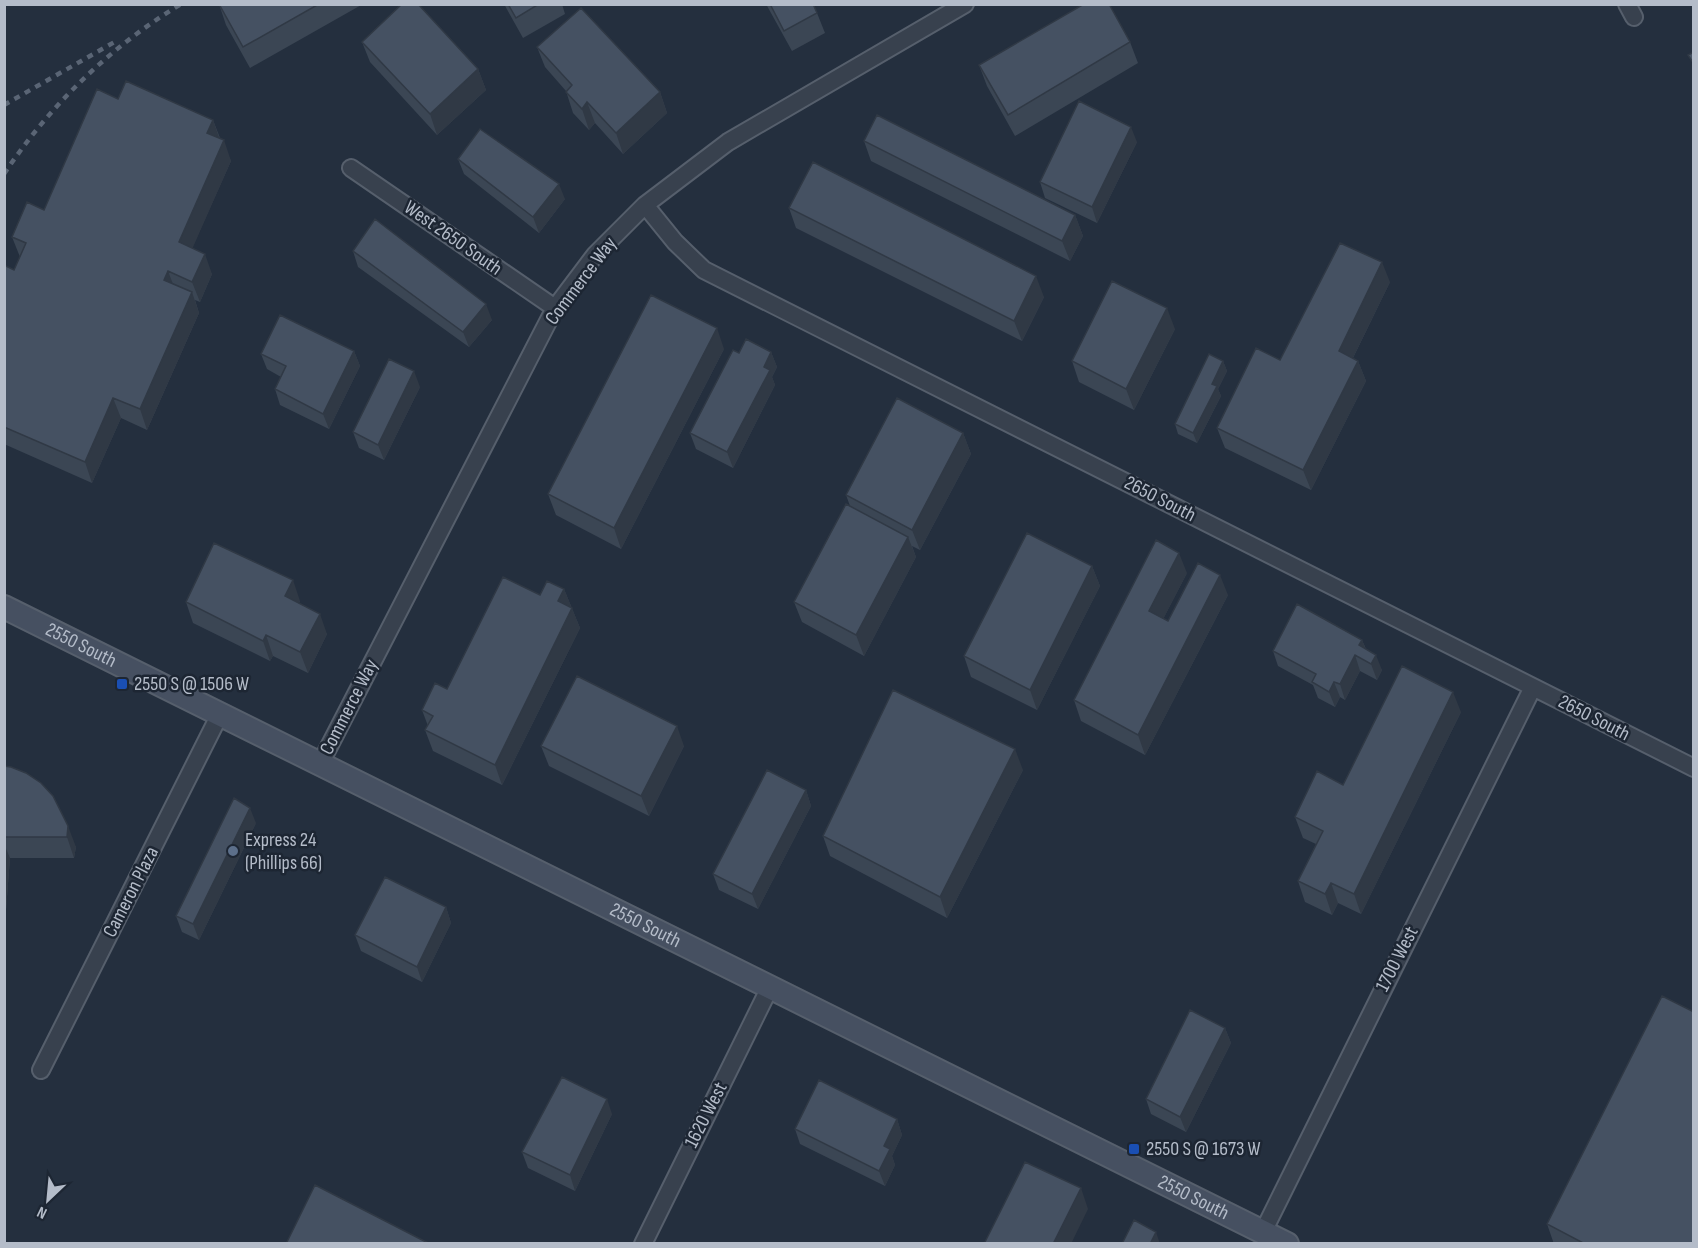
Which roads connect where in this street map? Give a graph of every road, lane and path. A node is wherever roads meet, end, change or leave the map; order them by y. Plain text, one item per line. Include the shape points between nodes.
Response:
1 (965, 4) edge
2 (351, 168) dead end
3 (645, 205) junction
4 (555, 308) junction
5 (4, 607) edge
6 (1533, 687) junction
7 (220, 714) junction
8 (320, 764) junction
9 (1694, 768) edge
10 (770, 987) junction
11 (41, 1070) dead end
12 (1263, 1232) junction
13 (643, 1244) edge
14 (1287, 1244) edge

1 - 3 street, Commerce Way via 728,142
2 - 4 street, West 2650 South
3 - 4 street, Commerce Way via 595,255
3 - 6 street, 2650 South via 704,270
4 - 8 street, Commerce Way
5 - 7 main road, 2550 South
6 - 9 street, 2650 South
6 - 12 street, 1700 West
7 - 8 main road, 2550 South
7 - 11 street, Cameron Plaza
8 - 10 main road, 2550 South
10 - 12 main road, 2550 South
10 - 13 street, 1620 West
12 - 14 main road, 2550 South

